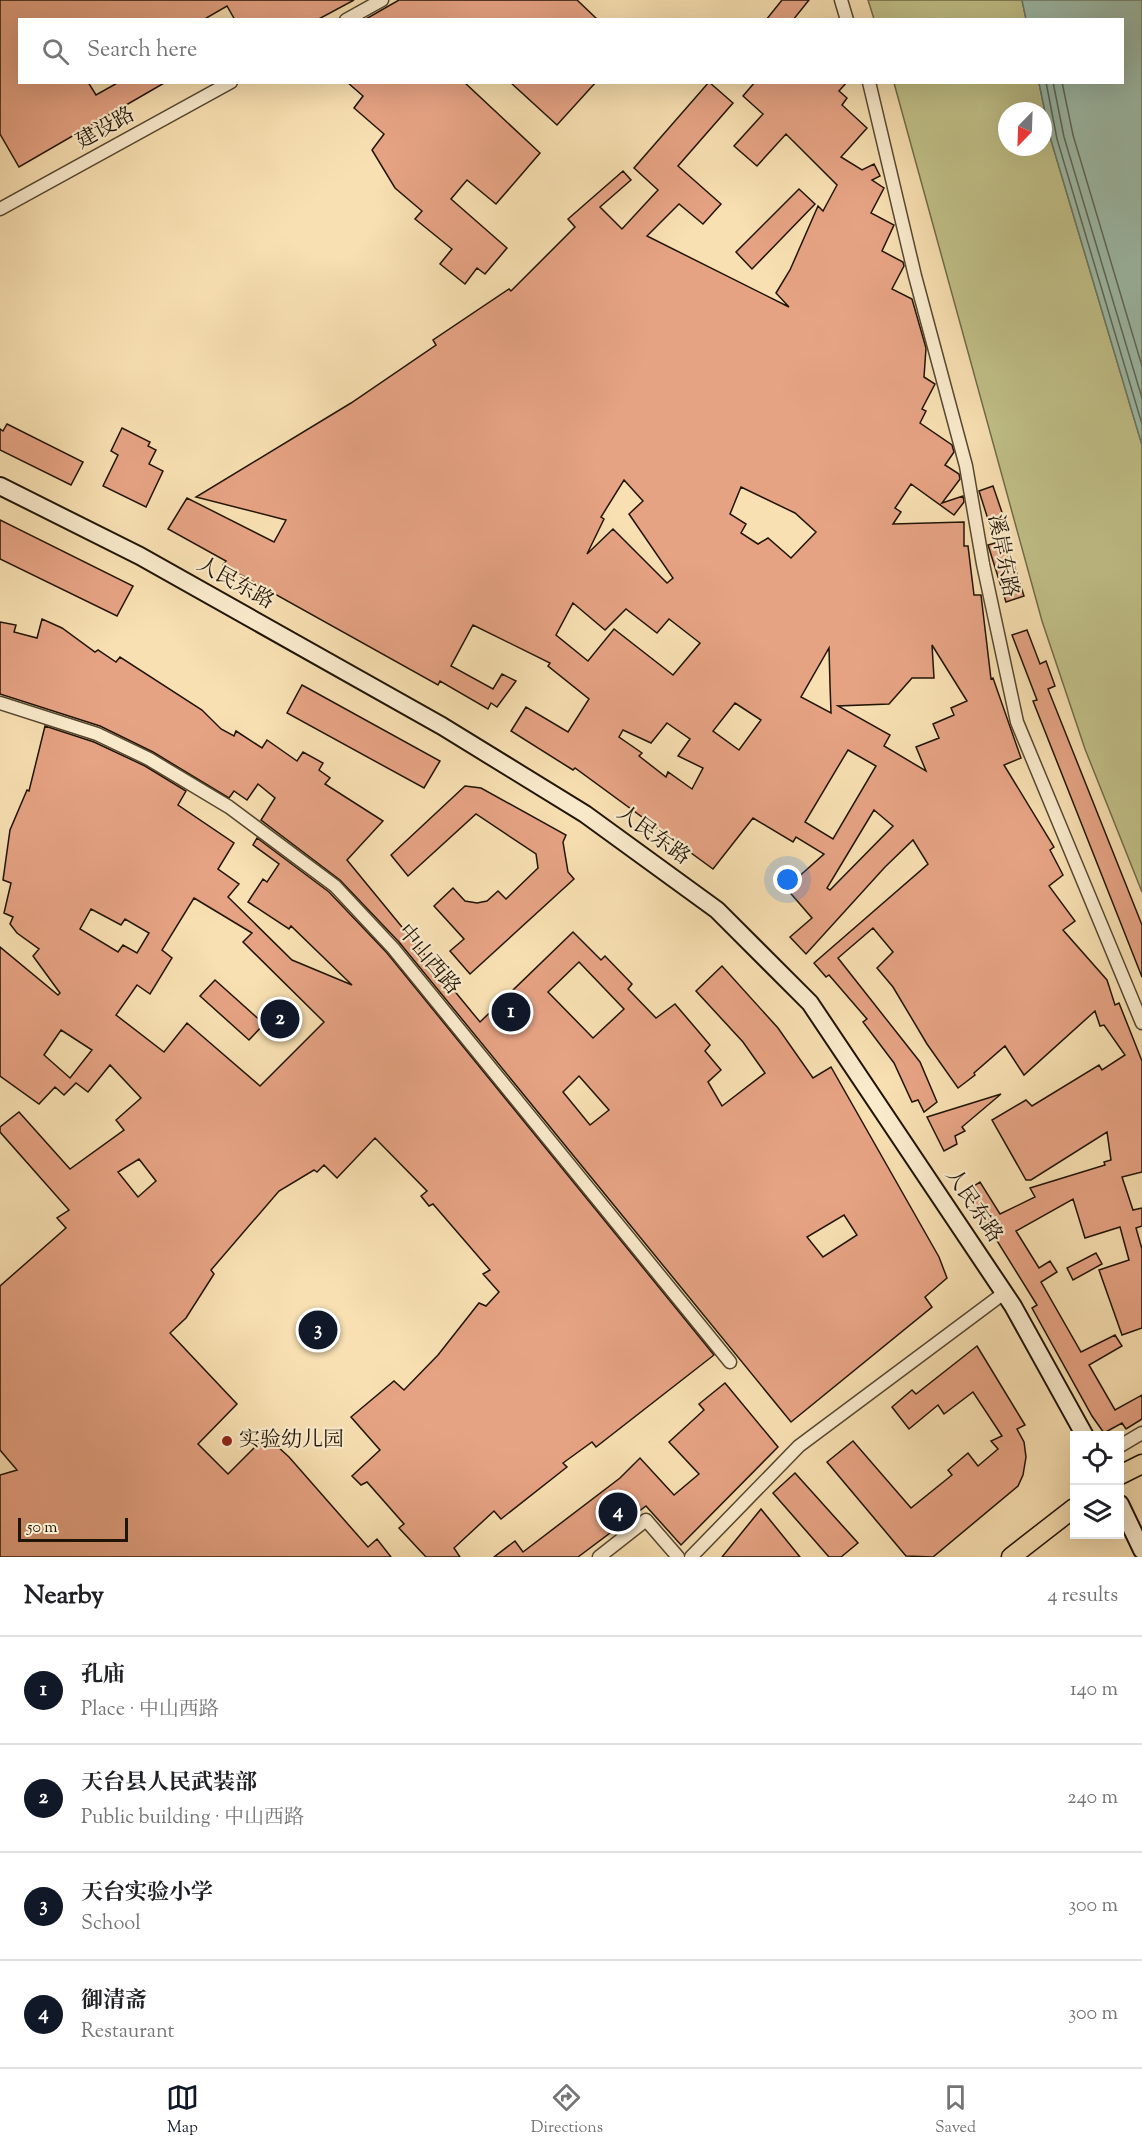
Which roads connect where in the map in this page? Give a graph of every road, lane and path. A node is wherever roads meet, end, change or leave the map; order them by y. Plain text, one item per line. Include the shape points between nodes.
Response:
1 (382, 0) edge
2 (841, 0) edge
3 (350, 18) edge
4 (847, 18) edge
5 (227, 84) edge
6 (869, 84) edge
7 (0, 209) edge
8 (0, 486) edge
9 (0, 703) edge
10 (1142, 1023) edge
11 (1004, 1293) junction
12 (730, 1362) dead end
13 (1082, 1431) edge
14 (1142, 1433) edge
15 (1124, 1443) edge
16 (1142, 1464) edge
17 (1124, 1473) edge
18 (1070, 1511) edge
19 (1124, 1514) edge
20 (1142, 1550) edge
21 (599, 1557) edge
22 (678, 1557) edge
23 (691, 1557) edge
24 (1011, 1557) edge

1 - 3 street
2 - 4 street
5 - 7 street, 建设路
6 - 10 street, 溪岸东路 via 966,466 1017,722
8 - 11 main road, 人民东路 via 140,556 442,726 585,814 717,910 810,1003
9 - 12 street, 中山西路 via 97,734 149,759 229,807 336,885 393,948
11 - 13 main road, 人民东路
11 - 23 street via 799,1446
14 - 15 street
16 - 17 main road
18 - 24 main road
19 - 20 main road
21 - 22 street via 646,1520

